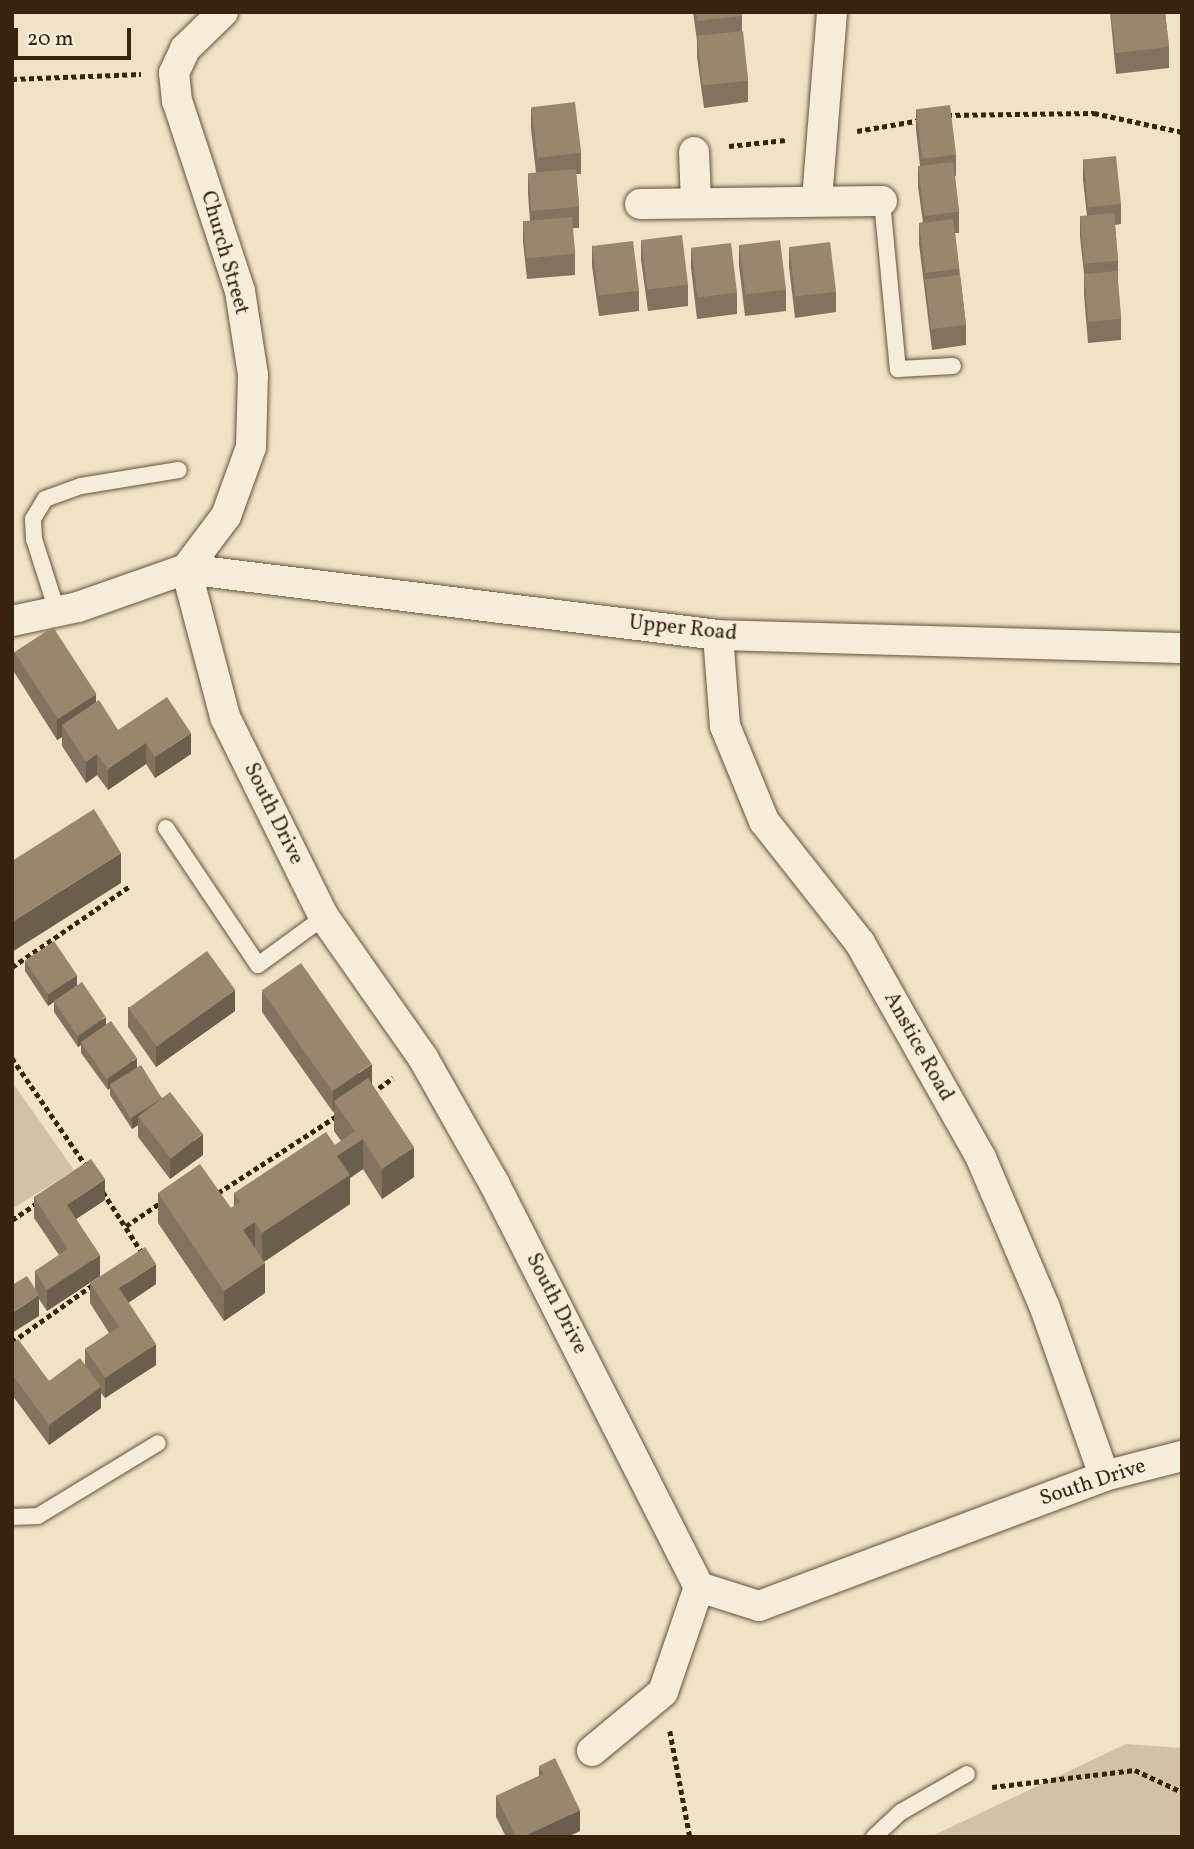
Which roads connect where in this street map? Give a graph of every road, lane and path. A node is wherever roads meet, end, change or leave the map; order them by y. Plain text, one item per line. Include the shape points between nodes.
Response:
1 (223, 12) edge
2 (832, 12) edge
3 (174, 73) junction
4 (12, 79) edge
5 (944, 116) edge
6 (932, 118) edge
7 (1182, 132) edge
8 (822, 137) junction
9 (694, 152) joint
10 (817, 199) junction
11 (882, 201) joint
12 (696, 202) junction
13 (640, 204) dead end
14 (953, 366) dead end
15 (179, 470) dead end
16 (187, 569) junction
17 (57, 611) junction
18 (12, 621) edge
19 (718, 635) junction
20 (1182, 648) edge
21 (166, 828) dead end
22 (130, 886) dead end
23 (324, 917) junction
24 (12, 967) edge
25 (12, 1058) edge
26 (423, 1058) junction
27 (367, 1096) edge
28 (344, 1111) edge
29 (87, 1168) junction
30 (76, 1176) edge
31 (213, 1184) edge
32 (172, 1195) edge
33 (44, 1198) edge
34 (12, 1220) edge
35 (126, 1226) junction
36 (132, 1257) edge
37 (99, 1280) edge
38 (12, 1342) edge
39 (158, 1443) dead end
40 (1182, 1456) edge
41 (1104, 1476) junction
42 (12, 1517) edge
43 (699, 1587) junction
44 (663, 1692) junction
45 (592, 1751) dead end
46 (967, 1774) dead end
47 (1182, 1792) edge
48 (932, 1794) junction
49 (690, 1837) edge
50 (874, 1837) edge

1 - 3 street via 186,48
2 - 8 street
3 - 4 path
3 - 16 street, Church Street via 177,101 240,291 253,375 251,447 226,516
5 - 7 path via 968,112 1094,113
6 - 8 path
8 - 9 path
8 - 10 street
9 - 12 street
10 - 11 street
10 - 12 street
11 - 14 lane via 898,369
12 - 13 street
15 - 17 lane via 81,486 46,499 33,519 34,539
16 - 17 street
16 - 19 street, Upper Road
16 - 23 street, South Drive via 225,717
17 - 18 street
19 - 20 street, Upper Road
19 - 41 street, Anstice Road via 725,726 764,821 860,943 981,1158 1045,1308
21 - 23 lane via 258,965
22 - 24 path
23 - 26 street, South Drive
25 - 29 path
26 - 27 path
26 - 43 street, South Drive via 494,1183
28 - 31 path via 219,1195
29 - 30 path
29 - 35 path
32 - 35 path
33 - 34 path
35 - 36 path via 143,1250
37 - 38 path
39 - 42 lane via 38,1516
40 - 41 street, South Drive
41 - 43 street, South Drive via 758,1606
43 - 44 street
44 - 45 street
44 - 49 path
46 - 48 lane
47 - 48 path via 1135,1770
48 - 50 lane via 901,1812

